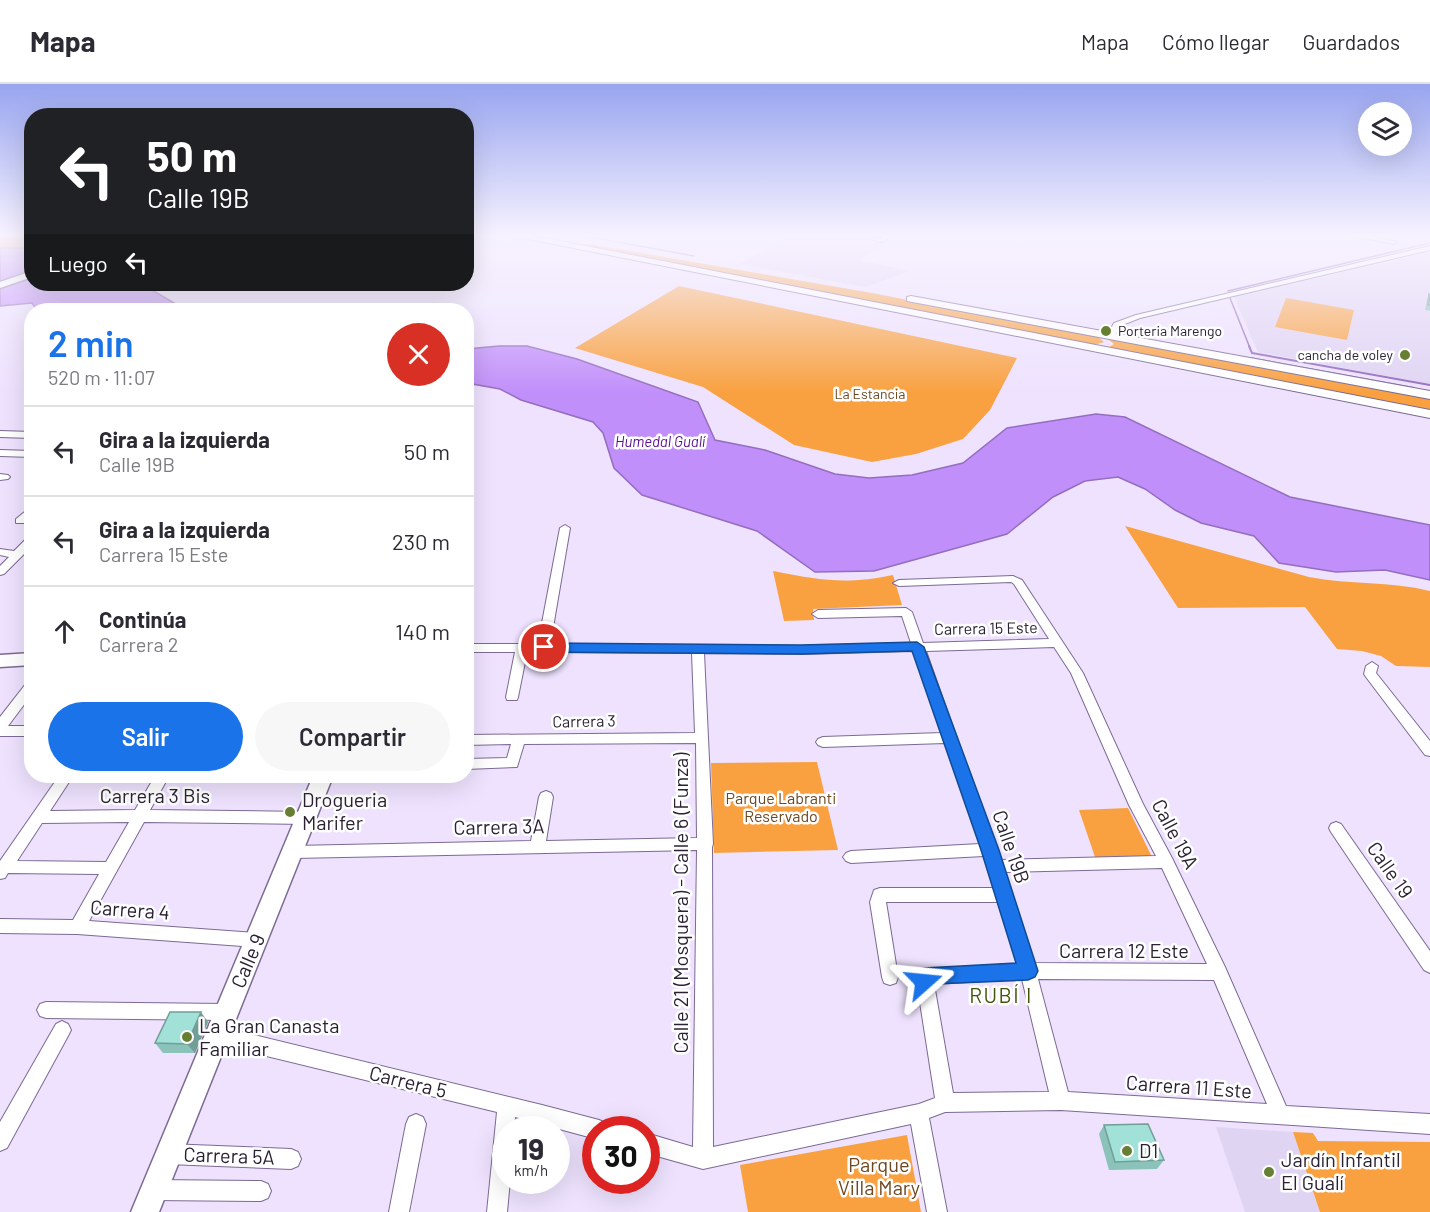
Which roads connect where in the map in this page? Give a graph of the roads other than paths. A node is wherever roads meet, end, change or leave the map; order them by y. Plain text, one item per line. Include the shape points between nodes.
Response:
1 (783, 288) edge
2 (847, 288) edge
3 (1260, 288) edge
4 (860, 290) dead end
5 (898, 297) dead end
6 (966, 309) junction
7 (957, 322) junction
8 (1111, 336) junction
9 (1430, 395) edge
10 (1430, 414) edge
11 (0, 434) edge
12 (24, 435) edge
13 (0, 453) edge
14 (24, 454) edge
15 (24, 517) edge
16 (20, 521) dead end
17 (565, 528) dead end
18 (24, 547) edge
19 (0, 552) edge
20 (16, 555) junction
21 (0, 572) edge
22 (899, 583) dead end
23 (818, 614) dead end
24 (1059, 643) junction
25 (522, 647) junction
26 (544, 647) junction
27 (917, 647) junction
28 (474, 648) edge
29 (698, 648) junction
30 (24, 660) edge
31 (0, 661) edge
32 (1372, 666) dead end
33 (24, 695) edge
34 (512, 697) dead end
35 (0, 727) edge
36 (0, 731) edge
37 (24, 731) edge
38 (702, 738) junction
39 (950, 738) junction
40 (474, 740) edge
41 (519, 740) junction
42 (823, 742) dead end
43 (1430, 751) edge
44 (474, 764) edge
45 (61, 783) edge
46 (158, 783) edge
47 (320, 783) edge
48 (546, 797) dead end
49 (141, 816) junction
50 (39, 817) junction
51 (307, 818) junction
52 (1336, 828) dead end
53 (706, 844) junction
54 (537, 848) junction
55 (990, 850) junction
56 (293, 852) junction
57 (851, 857) dead end
58 (1167, 862) junction
59 (995, 866) junction
60 (110, 868) junction
61 (2, 870) edge
62 (1005, 895) junction
63 (0, 926) edge
64 (77, 927) junction
65 (257, 940) junction
66 (1430, 965) edge
67 (1028, 971) junction
68 (1219, 972) junction
69 (890, 977) dead end
70 (46, 1010) dead end
71 (226, 1012) junction
72 (62, 1030) dead end
73 (217, 1035) junction
74 (1061, 1101) junction
75 (945, 1103) junction
76 (507, 1106) junction
77 (919, 1113) junction
78 (1281, 1115) junction
79 (416, 1124) dead end
80 (1430, 1124) edge
81 (582, 1126) edge
82 (0, 1141) edge
83 (660, 1147) edge
84 (167, 1154) junction
85 (291, 1159) dead end
86 (703, 1159) junction
87 (261, 1191) dead end
88 (149, 1201) edge
89 (399, 1212) edge
90 (498, 1212) edge
91 (937, 1212) edge

1 - 7 main road
2 - 4 main road
3 - 8 street via 1138,316 1117,325
5 - 6 main road
6 - 7 main road via 1096,335 1108,342 1094,346
6 - 8 main road
7 - 10 main road
8 - 9 main road
11 - 12 street
13 - 14 street
15 - 16 street
17 - 26 street
18 - 20 street
19 - 20 street
20 - 21 street
22 - 24 street, Calle 19A via 1016,580
23 - 27 street, Calle 19B via 906,612
24 - 27 street, Carrera 15 Este
24 - 58 street, Calle 19A
25 - 26 street, Carrera 15 Este
25 - 28 street, Carrera 15 Este
25 - 34 street
26 - 29 street, Carrera 15 Este
27 - 29 street, Carrera 15 Este
27 - 39 street, Calle 19B
29 - 38 street, Calle 21 (Mosquera) - Calle 6 (Funza)
30 - 31 main road
32 - 43 street via 1370,674
33 - 35 street
36 - 37 street
38 - 41 street, Carrera 3
38 - 53 street, Calle 21 (Mosquera) - Calle 6 (Funza)
39 - 42 street
39 - 55 street, Calle 19B
40 - 41 street, Carrera 3
41 - 44 street via 512,763
45 - 50 street
46 - 49 street
47 - 51 main road, Calle 9
48 - 54 street
49 - 50 street, Carrera 3 Bis
49 - 51 street, Carrera 3 Bis
49 - 60 street
50 - 61 street
51 - 56 main road, Calle 9
52 - 66 street, Calle 19
53 - 54 street, Carrera 3A
53 - 86 street, Calle 21 (Mosquera) - Calle 6 (Funza)
54 - 56 street, Carrera 3A
55 - 57 street
55 - 59 street, Calle 19B
56 - 65 main road, Calle 9
58 - 59 street
58 - 68 street, Calle 19A
59 - 62 street, Calle 19B
60 - 61 street
60 - 64 street
62 - 67 street, Calle 19B
62 - 69 street via 880,895
63 - 64 street, Carrera 4
64 - 65 street, Carrera 4
65 - 71 main road, Calle 9
67 - 68 street, Carrera 12 Este
67 - 74 street, Calle 19B
67 - 75 street, Carrera 12 Este via 924,977
68 - 78 street, Calle 19A
70 - 71 street
71 - 73 main road, Calle 9
72 - 82 street
73 - 76 street, Carrera 5
73 - 84 main road, Calle 9
74 - 75 street, Carrera 11 Este
74 - 78 street, Carrera 11 Este
75 - 77 street
76 - 81 street, Carrera 5
76 - 90 street
77 - 86 street
77 - 91 street
78 - 80 street, Carrera 11 Este
79 - 89 street
83 - 86 street
84 - 85 street, Carrera 5A
84 - 88 main road, Calle 9
87 - 88 street, Carrera 5A

